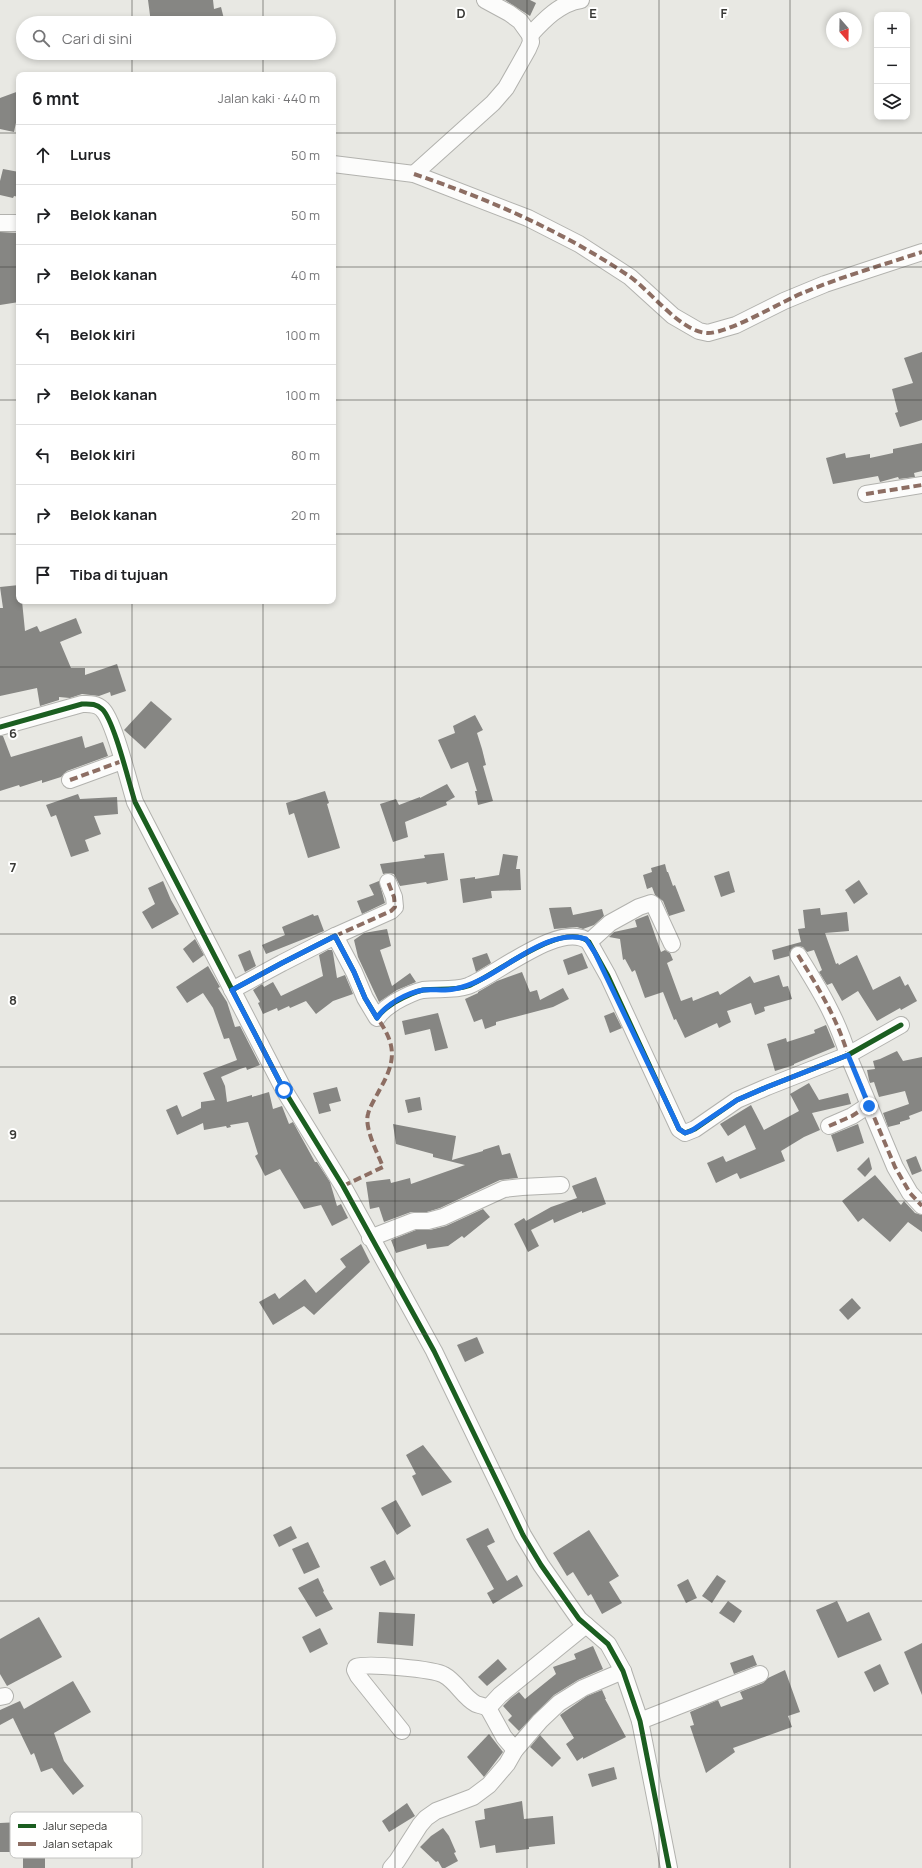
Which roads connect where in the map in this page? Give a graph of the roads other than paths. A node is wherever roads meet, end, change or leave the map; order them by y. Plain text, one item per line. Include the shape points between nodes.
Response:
1 (485, 0) edge
2 (581, 0) edge
3 (530, 35) junction
4 (336, 164) edge
5 (414, 174) junction
6 (0, 223) edge
7 (16, 223) edge
8 (922, 252) edge
9 (922, 485) edge
10 (866, 494) dead end
11 (0, 727) edge
12 (122, 761) junction
13 (70, 780) dead end
14 (388, 882) dead end
15 (335, 936) junction
16 (589, 942) junction
17 (672, 944) dead end
18 (798, 955) dead end
19 (232, 990) junction
20 (901, 1025) dead end
21 (848, 1055) junction
22 (869, 1106) junction
23 (830, 1126) dead end
24 (561, 1185) dead end
25 (922, 1206) edge
26 (370, 1238) junction
27 (586, 1625) junction
28 (623, 1671) junction
29 (760, 1674) dead end
30 (488, 1708) junction
31 (640, 1721) junction
32 (402, 1731) dead end
33 (515, 1750) junction
34 (391, 1868) edge
35 (669, 1868) edge

1 - 3 street via 520,21
2 - 3 street via 556,10
3 - 5 street via 528,49 506,88 493,103
4 - 5 street
5 - 8 street via 528,218 579,244 630,277 673,316 699,331 708,333 736,325 825,284
6 - 7 street
9 - 10 street
11 - 12 street via 68,707 94,704 102,709 110,724
12 - 13 street
12 - 19 street via 127,770 135,802
14 - 15 street via 395,907
15 - 16 street via 377,1018 383,1010 406,995 478,982 542,944 573,937
15 - 19 street
16 - 17 street via 610,923 651,903
16 - 21 street via 608,976 679,1129 685,1133 743,1098
18 - 21 street via 824,997 843,1037
19 - 26 street via 295,1111 340,1181
20 - 21 street
21 - 22 street
22 - 23 street
22 - 25 street via 902,1181
24 - 26 street via 504,1189 439,1218 414,1221
26 - 27 street via 434,1351 523,1535 552,1581
27 - 28 street via 608,1644
27 - 30 street via 500,1695
28 - 31 street
28 - 33 street via 583,1688 559,1703
29 - 31 street
30 - 32 street via 476,1704 442,1674 375,1665 356,1667 358,1676
30 - 33 street via 504,1737
31 - 35 street
33 - 34 street via 489,1785 473,1797 436,1811 426,1818

